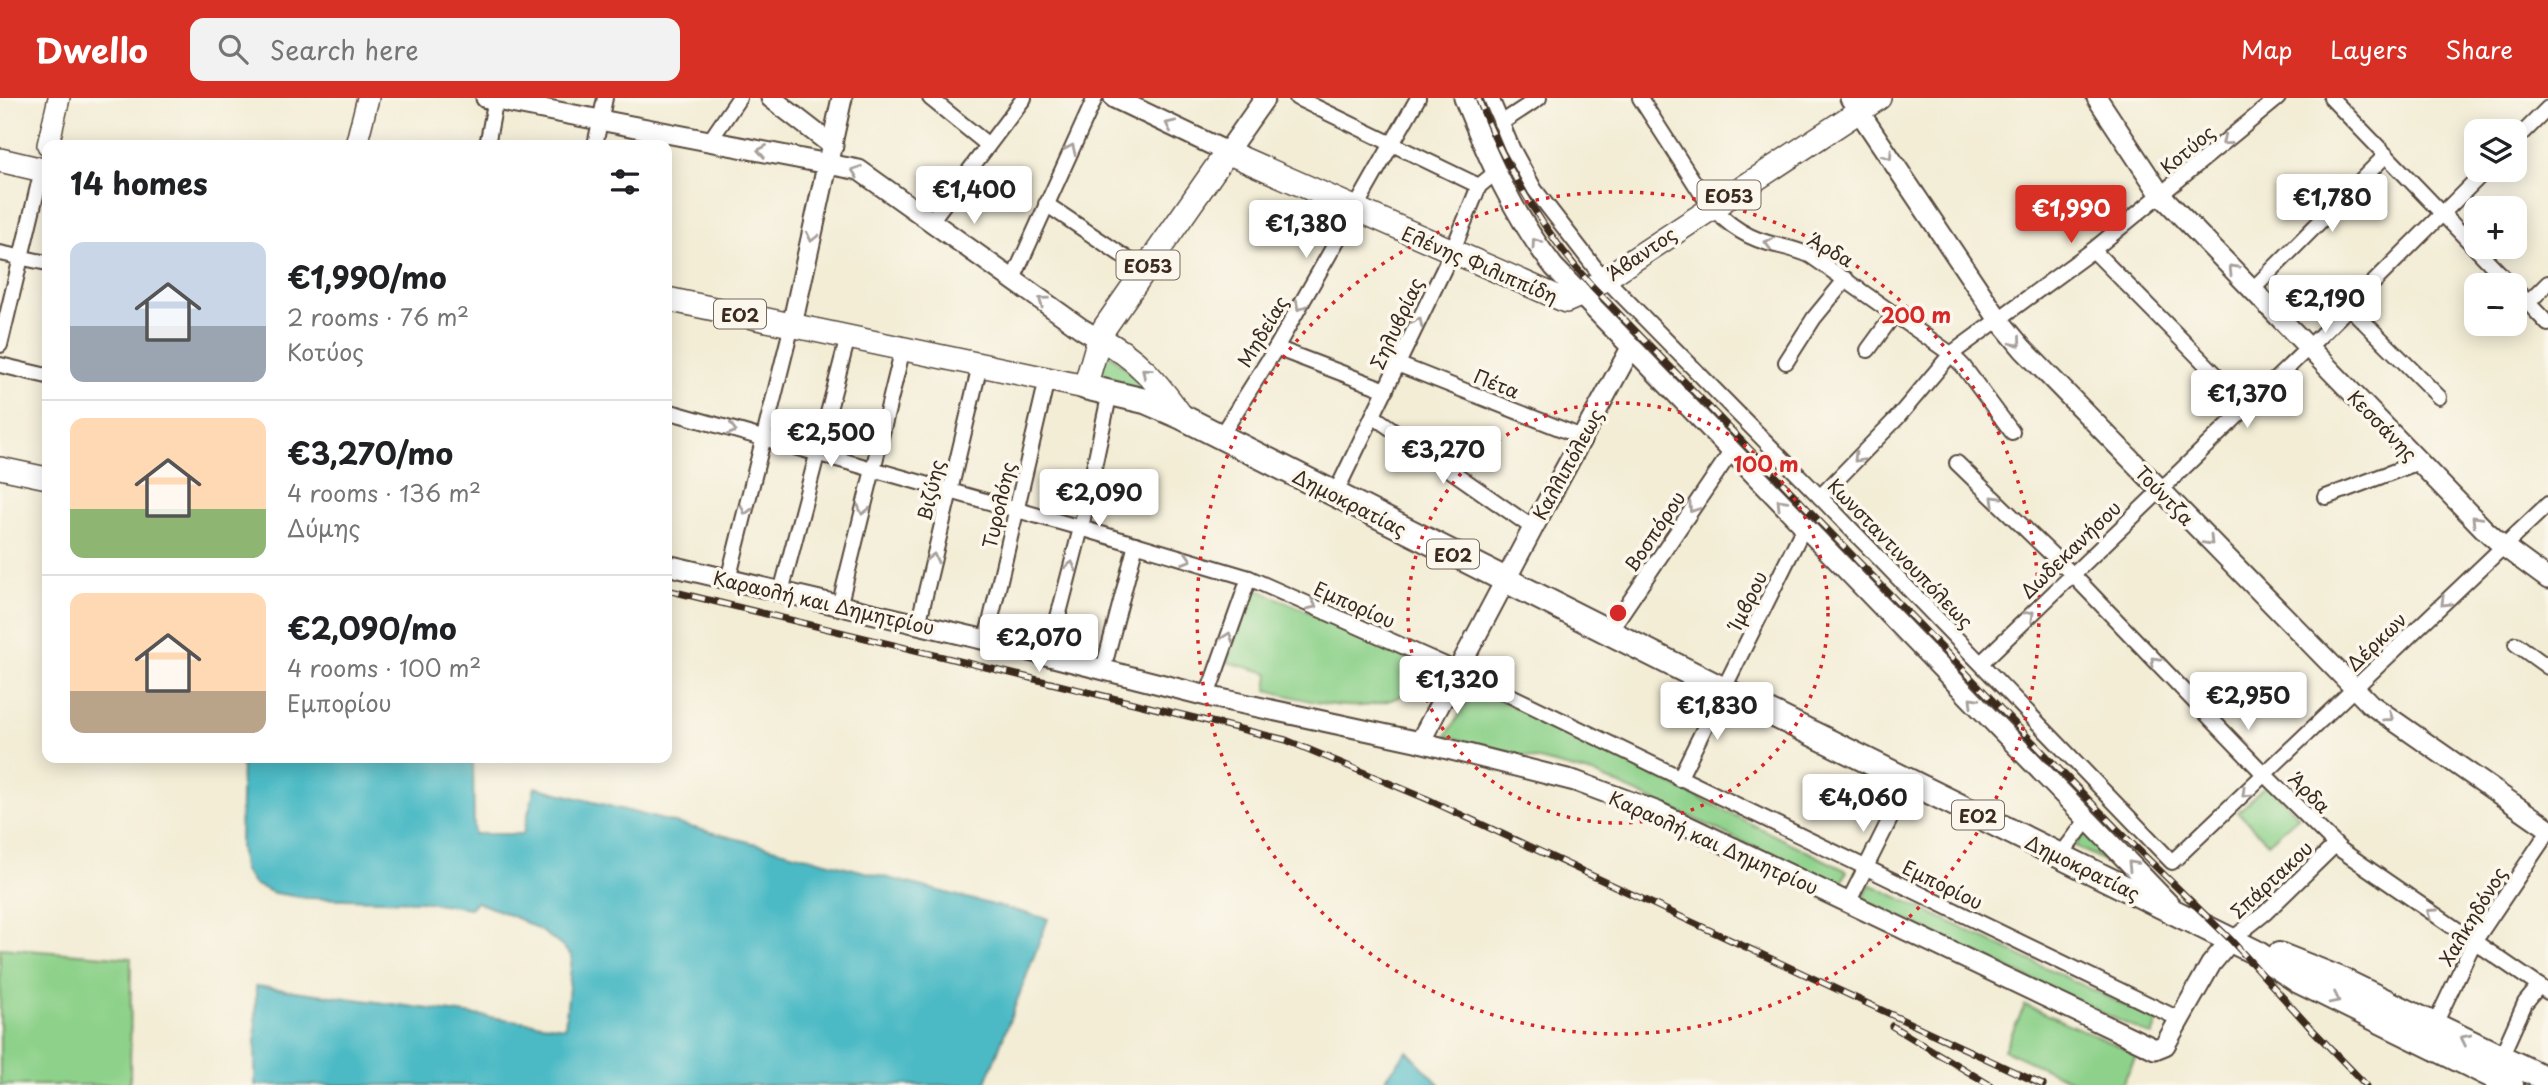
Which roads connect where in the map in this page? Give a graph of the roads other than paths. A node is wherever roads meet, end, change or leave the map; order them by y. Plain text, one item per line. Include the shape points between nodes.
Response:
1 (59, 98) edge
2 (368, 98) edge
3 (605, 98) edge
4 (739, 98) edge
5 (771, 98) edge
6 (842, 98) edge
7 (929, 98) edge
8 (1024, 98) edge
9 (1094, 98) edge
10 (1114, 98) edge
11 (1265, 98) edge
12 (1297, 98) edge
13 (1418, 98) edge
14 (1464, 98) edge
15 (1491, 98) edge
16 (1539, 98) edge
17 (1640, 98) edge
18 (1879, 98) edge
19 (2096, 98) edge
20 (2278, 98) edge
21 (2331, 98) edge
22 (493, 99) edge
23 (1854, 105) edge
24 (2548, 108) edge
25 (600, 121) junction
26 (1501, 123) junction
27 (2527, 129) edge
28 (49, 140) edge
29 (357, 140) edge
30 (488, 140) edge
31 (596, 140) edge
32 (709, 142) junction
33 (1393, 144) junction
34 (988, 145) junction
35 (1227, 152) junction
36 (831, 155) junction
37 (2386, 155) junction
38 (0, 160) edge
39 (42, 170) edge
40 (1495, 173) junction
41 (42, 182) edge
42 (2474, 182) edge
43 (1479, 187) junction
44 (2161, 195) junction
45 (1046, 204) junction
46 (1711, 207) junction
47 (1355, 210) junction
48 (2442, 214) junction
49 (931, 221) junction
50 (2093, 250) junction
51 (1452, 252) junction
52 (0, 253) edge
53 (21, 257) junction
54 (42, 263) edge
55 (1144, 270) junction
56 (2499, 273) edge
57 (1604, 278) junction
58 (1013, 279) junction
59 (1846, 279) junction
60 (2548, 283) edge
61 (2253, 289) junction
62 (1580, 295) junction
63 (672, 300) edge
64 (2528, 303) joint
65 (2349, 307) junction
66 (1895, 313) junction
67 (1999, 320) junction
68 (2548, 324) edge
69 (792, 325) junction
70 (848, 337) junction
71 (1099, 339) junction
72 (0, 345) edge
73 (2309, 347) junction
74 (903, 348) junction
75 (1276, 348) junction
76 (1631, 348) junction
77 (1868, 350) dead end
78 (1951, 354) junction
79 (1786, 362) dead end
80 (1397, 364) junction
81 (0, 365) edge
82 (980, 365) junction
83 (42, 375) edge
84 (1047, 379) junction
85 (1086, 387) junction
86 (1386, 390) junction
87 (1110, 392) junction
88 (2438, 397) dead end
89 (2247, 406) junction
90 (672, 412) edge
91 (1373, 416) junction
92 (1182, 417) junction
93 (2012, 432) dead end
94 (1220, 437) junction
95 (1582, 437) junction
96 (764, 439) junction
97 (1731, 452) junction
98 (817, 454) junction
99 (2419, 462) junction
100 (1957, 463) dead end
101 (0, 468) edge
102 (873, 470) junction
103 (42, 477) edge
104 (2160, 489) junction
105 (950, 491) junction
106 (1335, 495) junction
107 (1820, 497) junction
108 (2326, 497) dead end
109 (2548, 504) edge
110 (1016, 510) junction
111 (1533, 527) junction
112 (1804, 527) junction
113 (1081, 528) junction
114 (1136, 544) junction
115 (2503, 546) junction
116 (672, 566) edge
117 (2072, 574) junction
118 (1249, 578) junction
119 (2548, 579) edge
120 (728, 580) junction
121 (1505, 580) junction
122 (780, 592) junction
123 (839, 607) junction
124 (918, 625) junction
125 (1609, 632) junction
126 (986, 640) junction
127 (2516, 644) dead end
128 (1048, 656) junction
129 (1981, 663) junction
130 (2548, 667) edge
131 (1103, 670) junction
132 (1458, 671) junction
133 (2354, 689) junction
134 (1724, 690) junction
135 (1207, 696) junction
136 (1420, 742) junction
137 (2265, 775) junction
138 (1679, 779) junction
139 (1909, 781) junction
140 (2088, 819) junction
141 (2548, 830) edge
142 (2335, 845) junction
143 (2060, 856) junction
144 (2170, 860) joint
145 (1865, 868) junction
146 (1848, 903) junction
147 (2179, 914) junction
148 (2231, 940) junction
149 (2474, 942) junction
150 (2255, 952) junction
151 (2544, 989) edge
152 (2179, 1019) junction
153 (2435, 1024) junction
154 (2501, 1057) junction
155 (2548, 1080) edge
156 (2511, 1085) edge

1 - 28 main road
2 - 29 main road
3 - 25 street
4 - 32 street
5 - 36 street
6 - 36 street
7 - 34 street
8 - 34 street
45 -> 9 street
35 -> 10 street, Ελένης Φιλιππίδη
11 - 35 street
12 - 33 street
13 - 33 street, Μηδείας
14 - 40 street
15 - 26 street, Κωνσταντινουπόλεως
16 - 26 street
17 - 46 street, Άρδα
18 - 23 main road, Άβαντος / ΕΟ53
19 - 44 street, Κεσσάνης
20 -> 44 street, Κοτύος
21 - 37 street
22 - 25 street
22 - 30 street
23 - 46 main road, Άβαντος / ΕΟ53
23 -> 67 street, Τούντζα
24 - 27 street
25 - 31 street
25 - 32 street
26 - 57 street, Κωνσταντινουπόλεως via 1543,201
36 -> 32 street
33 - 43 street
33 - 47 street, Μηδείας
34 - 49 street
35 - 47 main road, Ελένης Φιλιππίδη
35 - 55 main road, ΕΟ53
49 -> 36 street
36 -> 69 street
37 - 48 street
37 - 61 street
38 - 39 main road
40 - 43 street, Σηλυβρίας
62 -> 40 street via 1539,247
41 - 53 street
42 - 48 street, Δωδεκανήσου
43 - 51 street, Σηλυβρίας
44 - 50 street, Κοτύος
61 -> 44 street, Κεσσάνης
45 - 55 street
45 - 58 street
46 - 57 main road, Άβαντος / ΕΟ53
59 -> 46 street, Άρδα via 1804,253 1742,233
47 - 51 main road, Ελένης Φιλιππίδη
47 -> 75 street, Μηδείας
48 - 56 street
48 - 65 street, Δωδεκανήσου
49 - 58 street
50 - 67 street, Κοτύος
50 - 89 street
51 - 62 main road, Ελένης Φιλιππίδη via 1557,299 1569,301
80 -> 51 street, Σηλυβρίας
52 - 53 street
53 - 54 street
53 - 72 street
55 - 71 main road, ΕΟ53
57 - 62 main road, Άβαντος / ΕΟ53
57 - 107 street, Κωνσταντινουπόλεως
71 -> 58 street
59 - 66 street, Άρδα
59 - 79 street
60 - 64 street
61 - 73 street, Κεσσάνης
62 - 76 street
63 - 69 main road, Δημοκρατίας / ΕΟ2
64 - 68 street
65 - 73 street, Δωδεκανήσου
65 - 88 street
66 - 77 street
66 - 78 street, Άρδα
67 - 78 street, Κοτύος
67 -> 104 street, Τούντζα
69 - 70 main road, Δημοκρατίας / ΕΟ2
69 - 96 street
70 - 74 main road, Δημοκρατίας / ΕΟ2
70 - 98 street
71 - 85 main road, ΕΟ53
92 -> 71 main road via 1154,379
73 - 89 street, Δωδεκανήσου
73 - 99 street, Κεσσάνης
74 - 82 main road, Δημοκρατίας / ΕΟ2
74 - 102 street
75 - 86 street
75 - 94 street, Μηδείας
76 - 95 street, Καλλιπόλεως
76 - 97 street
78 - 93 street, Άρδα
78 -> 107 street, Κοτύος
80 - 86 street, Σηλυβρίας
80 - 95 street, Πέτα
81 - 83 street
82 - 84 main road, Δημοκρατίας / ΕΟ2
82 - 105 street, Βιζύης
84 - 85 main road, Δημοκρατίας / ΕΟ2
84 - 110 street, Τυρολόης
85 - 87 highway, Δημοκρατίας / ΕΟ2
86 - 91 street, Σηλυβρίας
87 - 92 highway, Δημοκρατίας / ΕΟ2
87 - 113 street
89 - 104 street, Δωδεκανήσου
90 -> 96 street, Εμπορίου
91 - 106 street, Σηλυβρίας
91 - 111 street
92 - 94 highway, Δημοκρατίας / ΕΟ2
94 - 106 highway, Δημοκρατίας / ΕΟ2
95 - 111 street, Καλλιπόλεως
96 - 98 street, Εμπορίου
96 -> 120 street
112 -> 97 street
97 -> 125 street, Βοσπόρου
98 - 102 street, Εμπορίου
98 - 122 street
99 - 108 street
115 -> 99 street, Κεσσάνης
117 -> 100 street, Άρδα
101 - 103 main road
102 - 105 street, Εμπορίου
102 -> 123 street
104 - 117 street, Δωδεκανήσου
104 -> 133 street, Τούντζα
105 - 110 street, Εμπορίου
124 -> 105 street, Βιζύης
106 - 121 highway, Δημοκρατίας / ΕΟ2
107 - 129 street, Κωνσταντινουπόλεως
109 - 115 street, Δέρκων
110 - 113 street, Εμπορίου
110 - 126 street, Τυρολόης
111 - 121 street, Καλλιπόλεως
112 - 134 street, Ίμβρου
140 -> 112 street
113 - 114 street, Εμπορίου
128 -> 113 street
114 -> 118 street, Εμπορίου
114 - 131 street
115 - 119 street, Κεσσάνης
115 -> 133 street, Δέρκων
116 - 120 street, Καραολή και Δημητρίου
129 -> 117 street, Δωδεκανήσου
137 -> 117 street, Άρδα
118 -> 132 street, Εμπορίου
135 -> 118 street
120 - 122 street, Καραολή και Δημητρίου
121 - 125 highway, Δημοκρατίας / ΕΟ2
121 - 132 street, Καλλιπόλεως
122 - 123 street, Καραολή και Δημητρίου
123 - 124 street, Καραολή και Δημητρίου
124 - 126 street, Καραολή και Δημητρίου
125 - 134 highway, Δημοκρατίας / ΕΟ2
126 - 128 street, Καραολή και Δημητρίου
127 - 130 street
128 - 131 street, Καραολή και Δημητρίου
129 - 144 street, Κωνσταντινουπόλεως
131 - 135 street, Καραολή και Δημητρίου
132 - 136 street, Καλλιπόλεως
132 - 138 street, Εμπορίου
133 - 137 street, Δέρκων
133 -> 141 street, Τούντζα
134 - 138 street, Ίμβρου
134 - 139 highway, Δημοκρατίας / ΕΟ2
135 - 136 street, Καραολή και Δημητρίου
136 - 146 street, Καραολή και Δημητρίου via 1575,781 1621,798
137 - 142 street, Άρδα
137 -> 144 street, Δέρκων via 2175,862
138 - 145 street, Εμπορίου
139 - 143 highway, Δημοκρατίας / ΕΟ2
139 - 145 street
140 - 143 street
147 -> 140 street
141 - 149 street, Χαλκηδόνος
142 - 148 street, Σπάρτακου
149 -> 142 street, Άρδα
143 - 147 highway, Δημοκρατίας / ΕΟ2
145 - 146 street
145 - 152 street, Εμπορίου
146 - 152 street, Καραολή και Δημητρίου via 2149,1048 2165,1045
147 - 148 highway, Δημοκρατίας / ΕΟ2
148 - 150 highway, Δημοκρατίας / ΕΟ2
148 - 152 street, Καραολή και Δημητρίου via 2211,964
149 - 151 street, Άρδα
149 - 153 street, Χαλκηδόνος
150 - 153 highway, Δημοκρατίας / ΕΟ2 via 2286,957
150 -> 156 highway, Δημοκρατίας / ΕΟ2 via 2299,981
151 - 154 street via 2525,1003
154 -> 153 highway, Δημοκρατίας / ΕΟ2
154 - 155 highway, Δημοκρατίας / ΕΟ2

